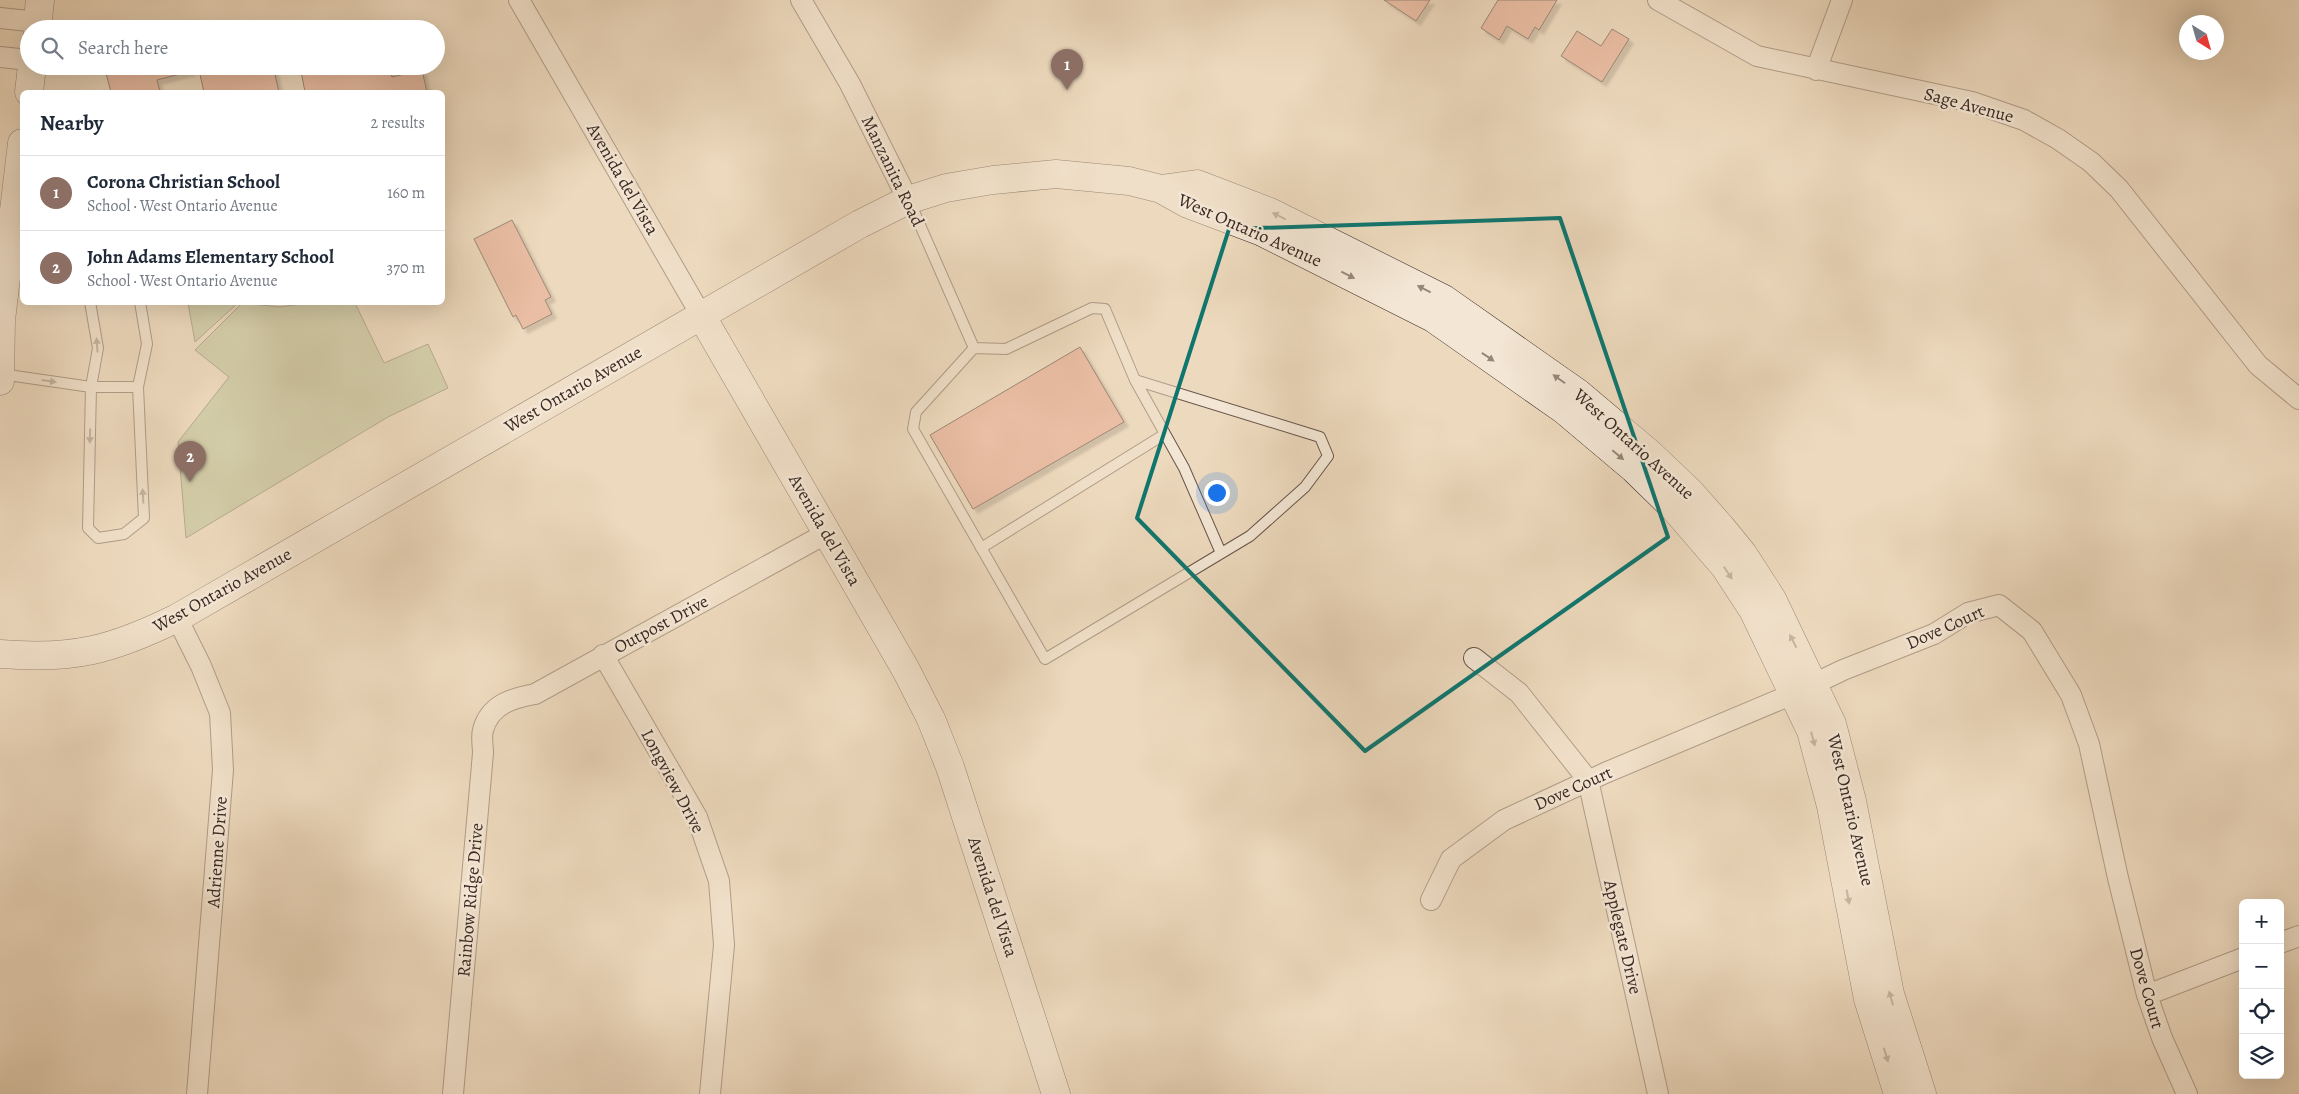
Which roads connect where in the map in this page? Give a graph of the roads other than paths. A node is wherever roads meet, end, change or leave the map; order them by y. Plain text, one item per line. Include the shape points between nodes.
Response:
1 (519, 0) edge
2 (800, 0) edge
3 (1658, 0) edge
4 (1842, 0) edge
5 (38, 17) edge
6 (0, 18) edge
7 (0, 57) edge
8 (20, 59) edge
9 (1816, 70) junction
10 (31, 75) edge
11 (29, 90) edge
12 (20, 159) edge
13 (908, 200) junction
14 (91, 305) edge
15 (140, 305) edge
16 (702, 315) junction
17 (0, 320) edge
18 (974, 348) junction
19 (0, 374) edge
20 (1136, 380) junction
21 (0, 381) edge
22 (91, 387) junction
23 (138, 387) junction
24 (2299, 399) edge
25 (1165, 434) junction
26 (827, 533) junction
27 (981, 548) junction
28 (1221, 553) junction
29 (177, 618) junction
30 (0, 654) edge
31 (603, 655) junction
32 (1474, 658) dead end
33 (1803, 690) junction
34 (494, 710) joint
35 (1588, 780) junction
36 (1431, 900) dead end
37 (2299, 936) edge
38 (2284, 942) edge
39 (2239, 960) edge
40 (2147, 995) junction
41 (197, 1094) edge
42 (453, 1094) edge
43 (710, 1094) edge
44 (1056, 1094) edge
45 (1658, 1094) edge
46 (1898, 1094) edge
47 (1922, 1094) edge
48 (2187, 1094) edge

1 - 16 street, Avenida del Vista
2 - 13 street, Manzanita Road via 850,84
3 - 9 street, Sage Avenue via 1757,56
4 - 9 street
5 - 6 street
7 - 8 street
9 - 24 street, Sage Avenue via 1972,102 2024,120 2058,139 2091,162 2119,189 2258,365
10 - 11 main road
12 - 17 main road
13 - 16 main road, West Ontario Avenue
13 - 18 lane, Manzanita Road
13 - 33 main road, West Ontario Avenue via 946,188 1056,174 1129,181 1161,188 1188,204 1262,232 1432,318 1564,410 1634,469 1675,509 1725,567
22 -> 14 lane via 98,348
15 - 23 lane via 147,344
16 - 26 main road, Avenida del Vista
16 - 29 main road, West Ontario Avenue
17 - 19 main road
18 - 20 lane via 1006,349 1092,308 1105,309
18 - 27 lane via 916,412 912,429
19 - 21 main road
19 -> 22 lane
20 - 25 lane
20 - 28 lane via 1320,438 1328,456 1304,487 1250,536
22 - 23 lane
22 -> 23 lane via 88,528 98,538 124,534 144,518
25 - 27 lane
25 - 28 lane via 1184,468
26 - 31 street, Outpost Drive
26 - 44 main road, Avenida del Vista via 931,719 998,910
27 - 28 lane via 1045,659
29 - 30 main road, West Ontario Avenue via 138,637 97,650 64,656
29 - 41 street, Adrienne Drive via 202,666 220,713 223,770
31 - 34 street, Outpost Drive via 535,694 512,698
31 - 43 street, Longview Drive via 697,817 719,881 724,945
32 - 35 street via 1519,693
33 - 35 street, Dove Court
33 - 40 street, Dove Court via 1843,670 1934,634 1968,613 1999,605 2032,631 2071,695 2089,744
33 -> 46 main road, West Ontario Avenue via 1831,806 1868,1000
47 -> 33 main road, West Ontario Avenue via 1890,994 1852,801 1832,724
34 - 42 street, Rainbow Ridge Drive via 483,730
35 - 36 street, Dove Court via 1504,820 1451,859
35 - 45 street, Applegate Drive
37 - 38 street
39 - 40 street
40 - 48 street, Dove Court

